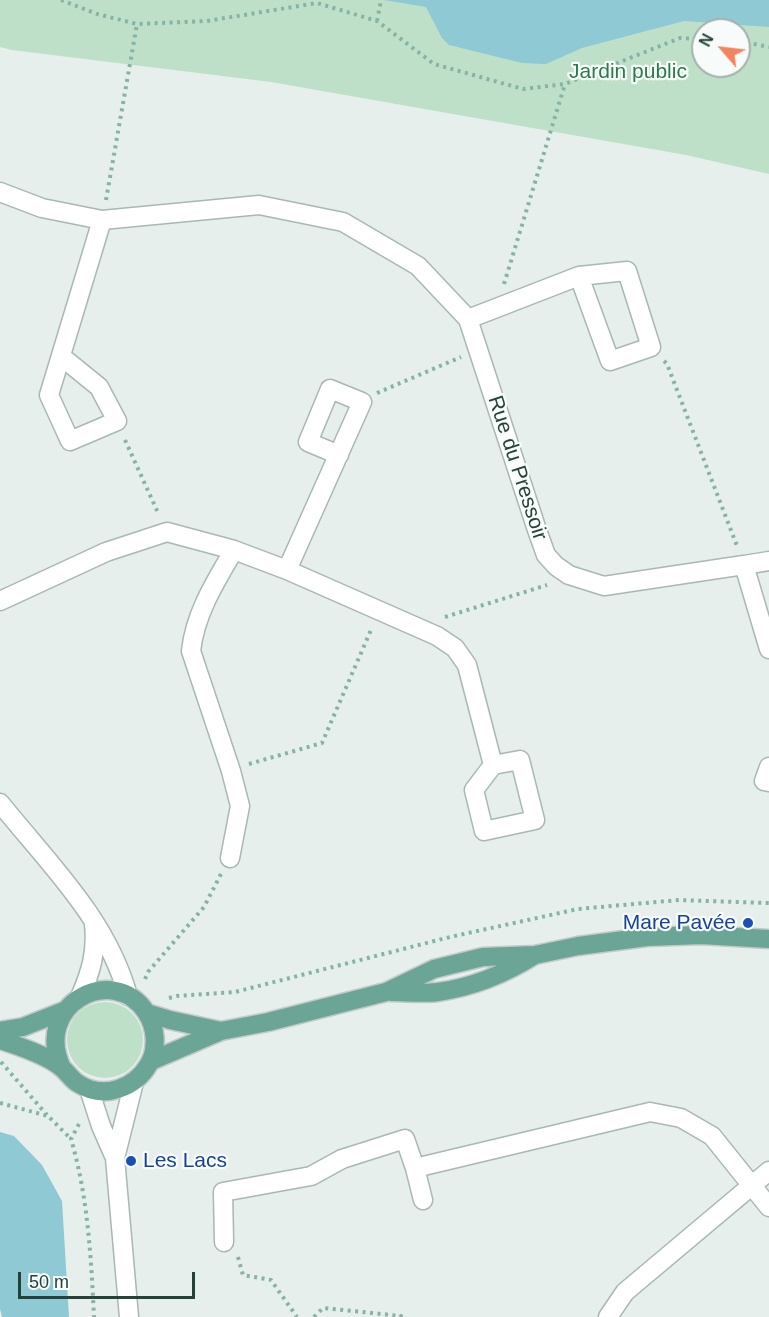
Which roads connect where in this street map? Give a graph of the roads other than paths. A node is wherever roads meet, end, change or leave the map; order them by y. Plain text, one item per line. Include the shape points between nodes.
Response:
1 (0, 192) edge
2 (102, 220) junction
3 (579, 276) junction
4 (468, 319) junction
5 (62, 357) junction
6 (339, 455) junction
7 (234, 550) junction
8 (769, 561) edge
9 (744, 565) junction
10 (287, 570) junction
11 (0, 601) edge
12 (769, 649) edge
13 (493, 765) dead end
14 (769, 767) edge
15 (769, 782) edge
16 (0, 803) edge
17 (231, 858) road end
18 (94, 919) junction
19 (769, 939) edge
20 (80, 997) junction
21 (137, 1003) junction
22 (66, 1010) junction
23 (0, 1031) edge
24 (221, 1031) junction
25 (0, 1040) edge
26 (151, 1061) junction
27 (62, 1068) junction
28 (134, 1082) junction
29 (89, 1089) junction
30 (115, 1158) junction
31 (415, 1168) junction
32 (769, 1171) edge
33 (751, 1185) junction
34 (423, 1200) dead end
35 (769, 1207) edge
36 (224, 1242) road end
37 (129, 1317) edge
38 (608, 1317) edge

1 - 2 street, Rue du Pressoir via 42,207
2 - 4 street, Rue du Pressoir via 259,205 343,222 418,266
2 - 5 street
3 - 3 street via 610,361 651,347 627,270
3 - 4 street
4 - 9 street, Rue du Pressoir via 546,555 556,566 569,575 604,586
5 - 5 street via 49,395 70,441 117,420 99,387
6 - 6 street via 362,402 330,389 308,442
6 - 10 street
7 - 10 street
7 - 11 street via 167,532 106,552
7 - 17 street via 193,631 191,651 240,806
8 - 9 street, Rue du Pressoir
9 - 12 street
10 - 13 street via 437,636 455,648 467,665
14 - 15 street via 764,781
16 - 18 street
18 - 20 street via 94,958
18 - 21 street
19 - 24 main road via 701,935 578,946 535,955 504,974 437,992 386,992
20 - 21 main road via 99,991 119,992
20 - 22 main road
21 - 24 main road via 170,1020
21 - 26 main road via 152,1024 155,1036
22 - 23 main road via 23,1027
22 - 27 main road via 55,1038
24 - 26 main road
25 - 27 main road
26 - 28 main road
27 - 29 main road
28 - 29 main road via 112,1091
28 - 30 street
29 - 30 street
30 - 37 street
31 - 33 street via 650,1112 681,1118 712,1136
31 - 34 street
31 - 36 street via 405,1138 342,1159 311,1176 223,1192
32 - 33 street
33 - 35 street
33 - 38 street via 625,1292

